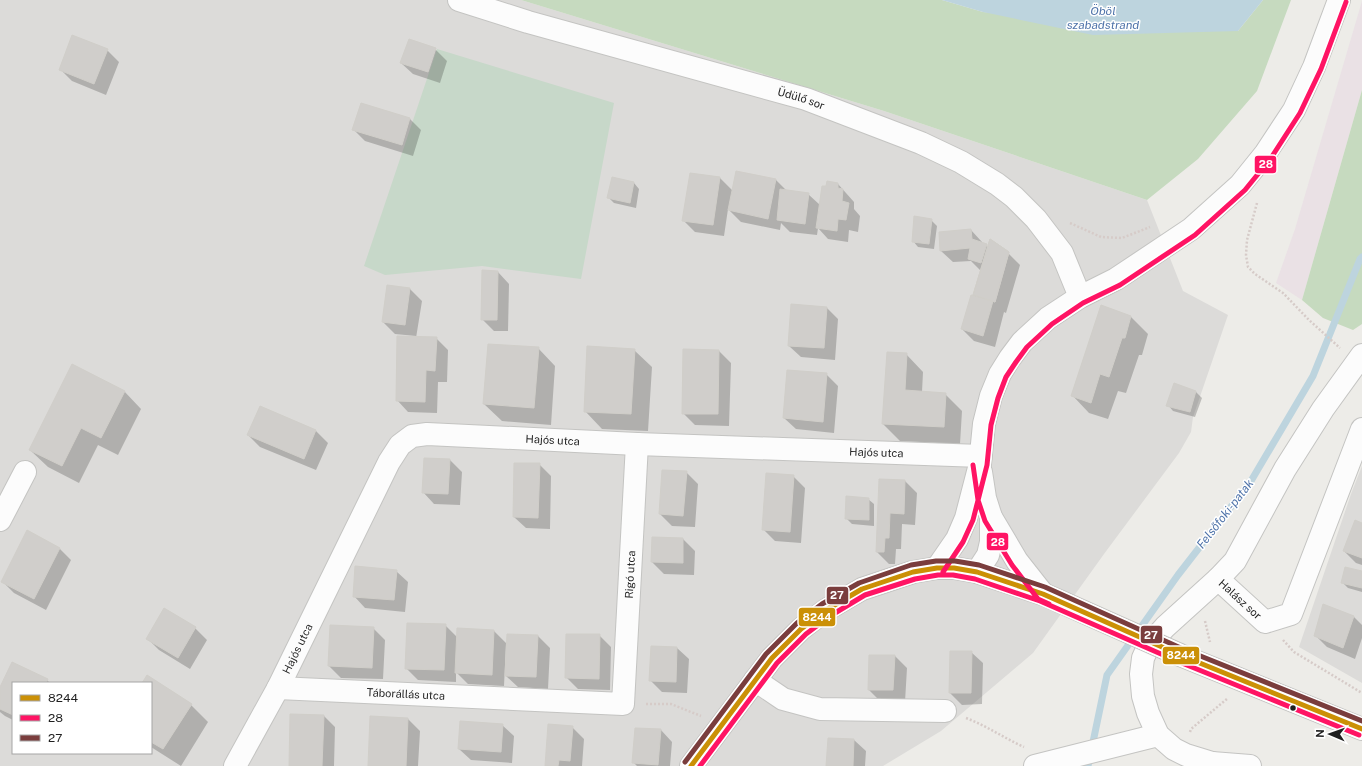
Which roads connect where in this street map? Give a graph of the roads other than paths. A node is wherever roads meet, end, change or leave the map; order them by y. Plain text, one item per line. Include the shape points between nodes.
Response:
1 (458, 0) edge
2 (1338, 0) edge
3 (1080, 297) junction
4 (1362, 355) edge
5 (1362, 429) edge
6 (637, 444) junction
7 (980, 460) junction
8 (25, 472) dead end
9 (991, 517) junction
10 (966, 518) junction
11 (0, 520) edge
12 (938, 568) junction
13 (977, 572) junction
14 (1218, 579) junction
15 (1051, 598) junction
16 (755, 680) junction
17 (278, 688) junction
18 (623, 704) joint
19 (945, 710) road end
20 (1362, 729) edge
21 (1158, 735) junction
22 (1207, 764) edge
23 (235, 766) edge
24 (691, 766) edge
25 (1035, 766) edge
26 (1250, 766) edge

1 - 3 street, Üdülő sor via 536,25 806,99 921,143 962,162 997,184 1036,218 1062,253
2 - 3 street via 1314,67 1294,110 1265,154 1240,185 1191,229 1116,278
3 - 7 street via 1048,318 1022,342 1000,374 984,424
4 - 14 street via 1323,409 1285,469 1235,561
5 - 14 street, Halász sor via 1291,614 1265,622
6 - 7 street, Hajós utca
6 - 17 street, Hajós utca via 426,434 412,436 400,445 389,462
6 - 18 street, Rigó utca
7 - 9 street via 985,498
7 - 10 street
8 - 11 street
9 - 13 street via 988,555
9 - 15 street via 1017,561
10 - 12 street
10 - 13 street via 965,541 969,559
12 - 13 street
12 - 16 street via 892,578 842,600 801,629 772,658
13 - 15 street
14 - 21 street, Halász sor via 1165,627 1149,645 1143,658 1143,696
15 - 20 street, bridge via 1180,655
16 - 19 street via 783,699 820,709
16 - 24 street
17 - 18 street, Táborállás utca
17 - 23 street
21 - 22 street, Halász sor via 1174,749
21 - 25 street
22 - 26 street, Halász sor

